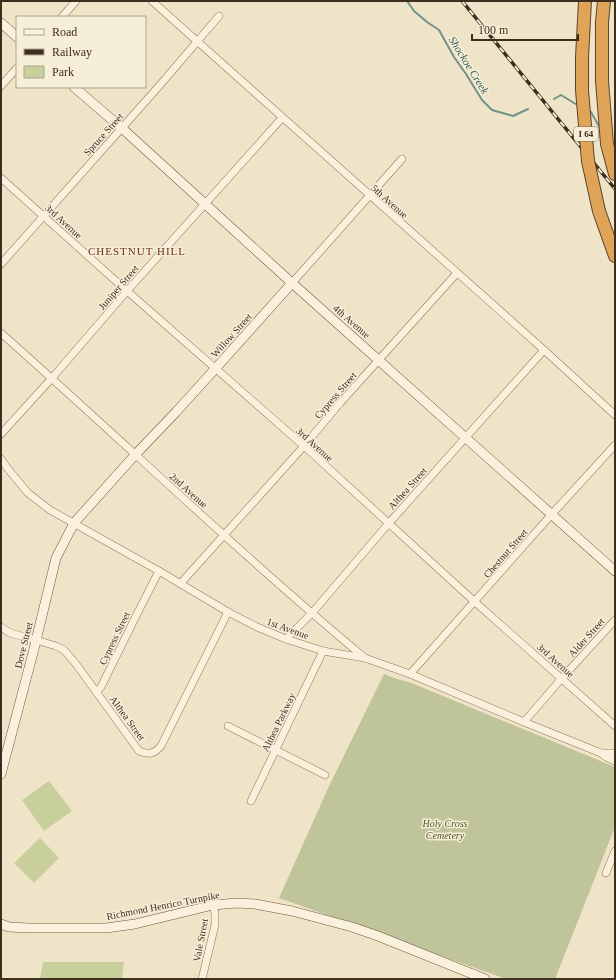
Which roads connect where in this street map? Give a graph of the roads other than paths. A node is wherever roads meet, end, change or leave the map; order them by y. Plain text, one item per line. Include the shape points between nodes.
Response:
1 (76, 1) edge
2 (152, 1) edge
3 (585, 1) edge
4 (604, 1) edge
5 (63, 16) edge
6 (219, 16) dead end
7 (1, 23) edge
8 (16, 36) edge
9 (197, 41) junction
10 (16, 69) edge
11 (1, 86) edge
12 (75, 88) edge
13 (282, 118) junction
14 (122, 129) junction
15 (402, 159) dead end
16 (615, 174) edge
17 (1, 178) edge
18 (370, 195) junction
19 (205, 204) junction
20 (43, 217) junction
21 (615, 256) edge
22 (1, 264) edge
23 (456, 273) junction
24 (292, 283) junction
25 (127, 291) junction
26 (1, 333) edge
27 (544, 350) junction
28 (379, 360) junction
29 (215, 369) junction
30 (52, 378) junction
31 (615, 416) edge
32 (1, 434) edge
33 (466, 438) junction
34 (615, 445) edge
35 (304, 446) junction
36 (135, 455) junction
37 (1, 459) edge
38 (552, 514) junction
39 (74, 523) junction
40 (389, 523) junction
41 (223, 534) junction
42 (159, 571) junction
43 (615, 571) edge
44 (180, 584) junction
45 (475, 602) junction
46 (228, 612) junction
47 (312, 613) junction
48 (615, 620) edge
49 (1, 627) edge
50 (286, 639) junction
51 (36, 640) junction
52 (323, 651) junction
53 (365, 658) junction
54 (410, 674) junction
55 (562, 678) junction
56 (96, 692) junction
57 (524, 722) junction
58 (228, 726) dead end
59 (615, 726) edge
60 (276, 751) junction
61 (601, 753) junction
62 (615, 753) edge
63 (615, 761) edge
64 (1, 774) edge
65 (324, 775) dead end
66 (251, 801) dead end
67 (615, 851) edge
68 (606, 873) dead end
69 (213, 905) junction
70 (1, 924) edge
71 (202, 979) edge
72 (485, 979) edge

1 - 5 street
2 - 9 street, 5th Avenue
3 - 21 highway, I 64, bridge via 582,90 588,161 599,211
4 - 16 highway, I 64 via 602,81 607,144
6 - 9 street, Spruce Street
7 - 8 street
9 - 13 street, 5th Avenue
9 - 14 street, Spruce Street
10 - 11 street
12 - 14 street, 4th Avenue
13 - 18 street, 5th Avenue
13 - 19 street, Juniper Street
14 - 19 street, 4th Avenue
14 - 20 street, Spruce Street
15 - 18 street, Willow Street
17 - 20 street, 3rd Avenue
18 - 23 street, 5th Avenue
18 - 24 street, Willow Street
19 - 24 street, 4th Avenue
19 - 25 street, Juniper Street
20 - 22 street, Spruce Street
20 - 25 street, 3rd Avenue
23 - 27 street, 5th Avenue
23 - 28 street, Cypress Street
24 - 28 street, 4th Avenue
24 - 29 street, Willow Street
25 - 29 street, 3rd Avenue
25 - 30 street, Juniper Street
26 - 30 street, 2nd Avenue
27 - 31 street, 5th Avenue
27 - 33 street, Althea Street
28 - 33 street, 4th Avenue
28 - 35 street, Cypress Street
29 - 35 street, 3rd Avenue
29 - 36 street, Willow Street
30 - 32 street, Juniper Street
30 - 36 street, 2nd Avenue
33 - 38 street, 4th Avenue
33 - 40 street, Althea Street
34 - 38 street, Chestnut Street
35 - 40 street, 3rd Avenue
35 - 41 street, Cypress Street
36 - 39 street, Willow Street
36 - 41 street, 2nd Avenue
37 - 39 street, 1st Avenue via 28,493 50,510
38 - 43 street, 4th Avenue
38 - 45 street, Chestnut Street
39 - 42 street, 1st Avenue
39 - 51 street, Dove Street via 56,558
40 - 45 street, 3rd Avenue
40 - 47 street, Althea Street
41 - 44 street, Cypress Street
41 - 47 street, 2nd Avenue
42 - 44 street, 1st Avenue
42 - 56 street, Cypress Street via 101,687
44 - 46 street, 1st Avenue
45 - 54 street, Chestnut Street
45 - 55 street, 3rd Avenue
46 - 50 street, 1st Avenue
46 - 56 street, Althea Street via 157,750 146,754 139,751
47 - 50 street, Althea Street
47 - 53 street, 2nd Avenue
48 - 55 street, Alder Street
49 - 51 street, Althea Street via 10,633
50 - 52 street, 1st Avenue
51 - 56 street, Althea Street via 64,650
51 - 64 street, Dove Street
52 - 53 street, 1st Avenue
52 - 60 street, Althea Parkway
53 - 54 street, 1st Avenue
54 - 57 street, 1st Avenue
55 - 57 street, Alder Street
55 - 59 street, 3rd Avenue
57 - 61 street, 1st Avenue
58 - 60 street
60 - 65 street
60 - 66 street, Althea Parkway
61 - 62 street, 1st Avenue
61 - 63 street, 1st Avenue
67 - 68 street
69 - 70 street, Richmond Henrico Turnpike via 116,928 17,928
69 - 71 street, Vale Street via 215,925
69 - 72 street, Richmond Henrico Turnpike via 255,904 326,919 372,934

